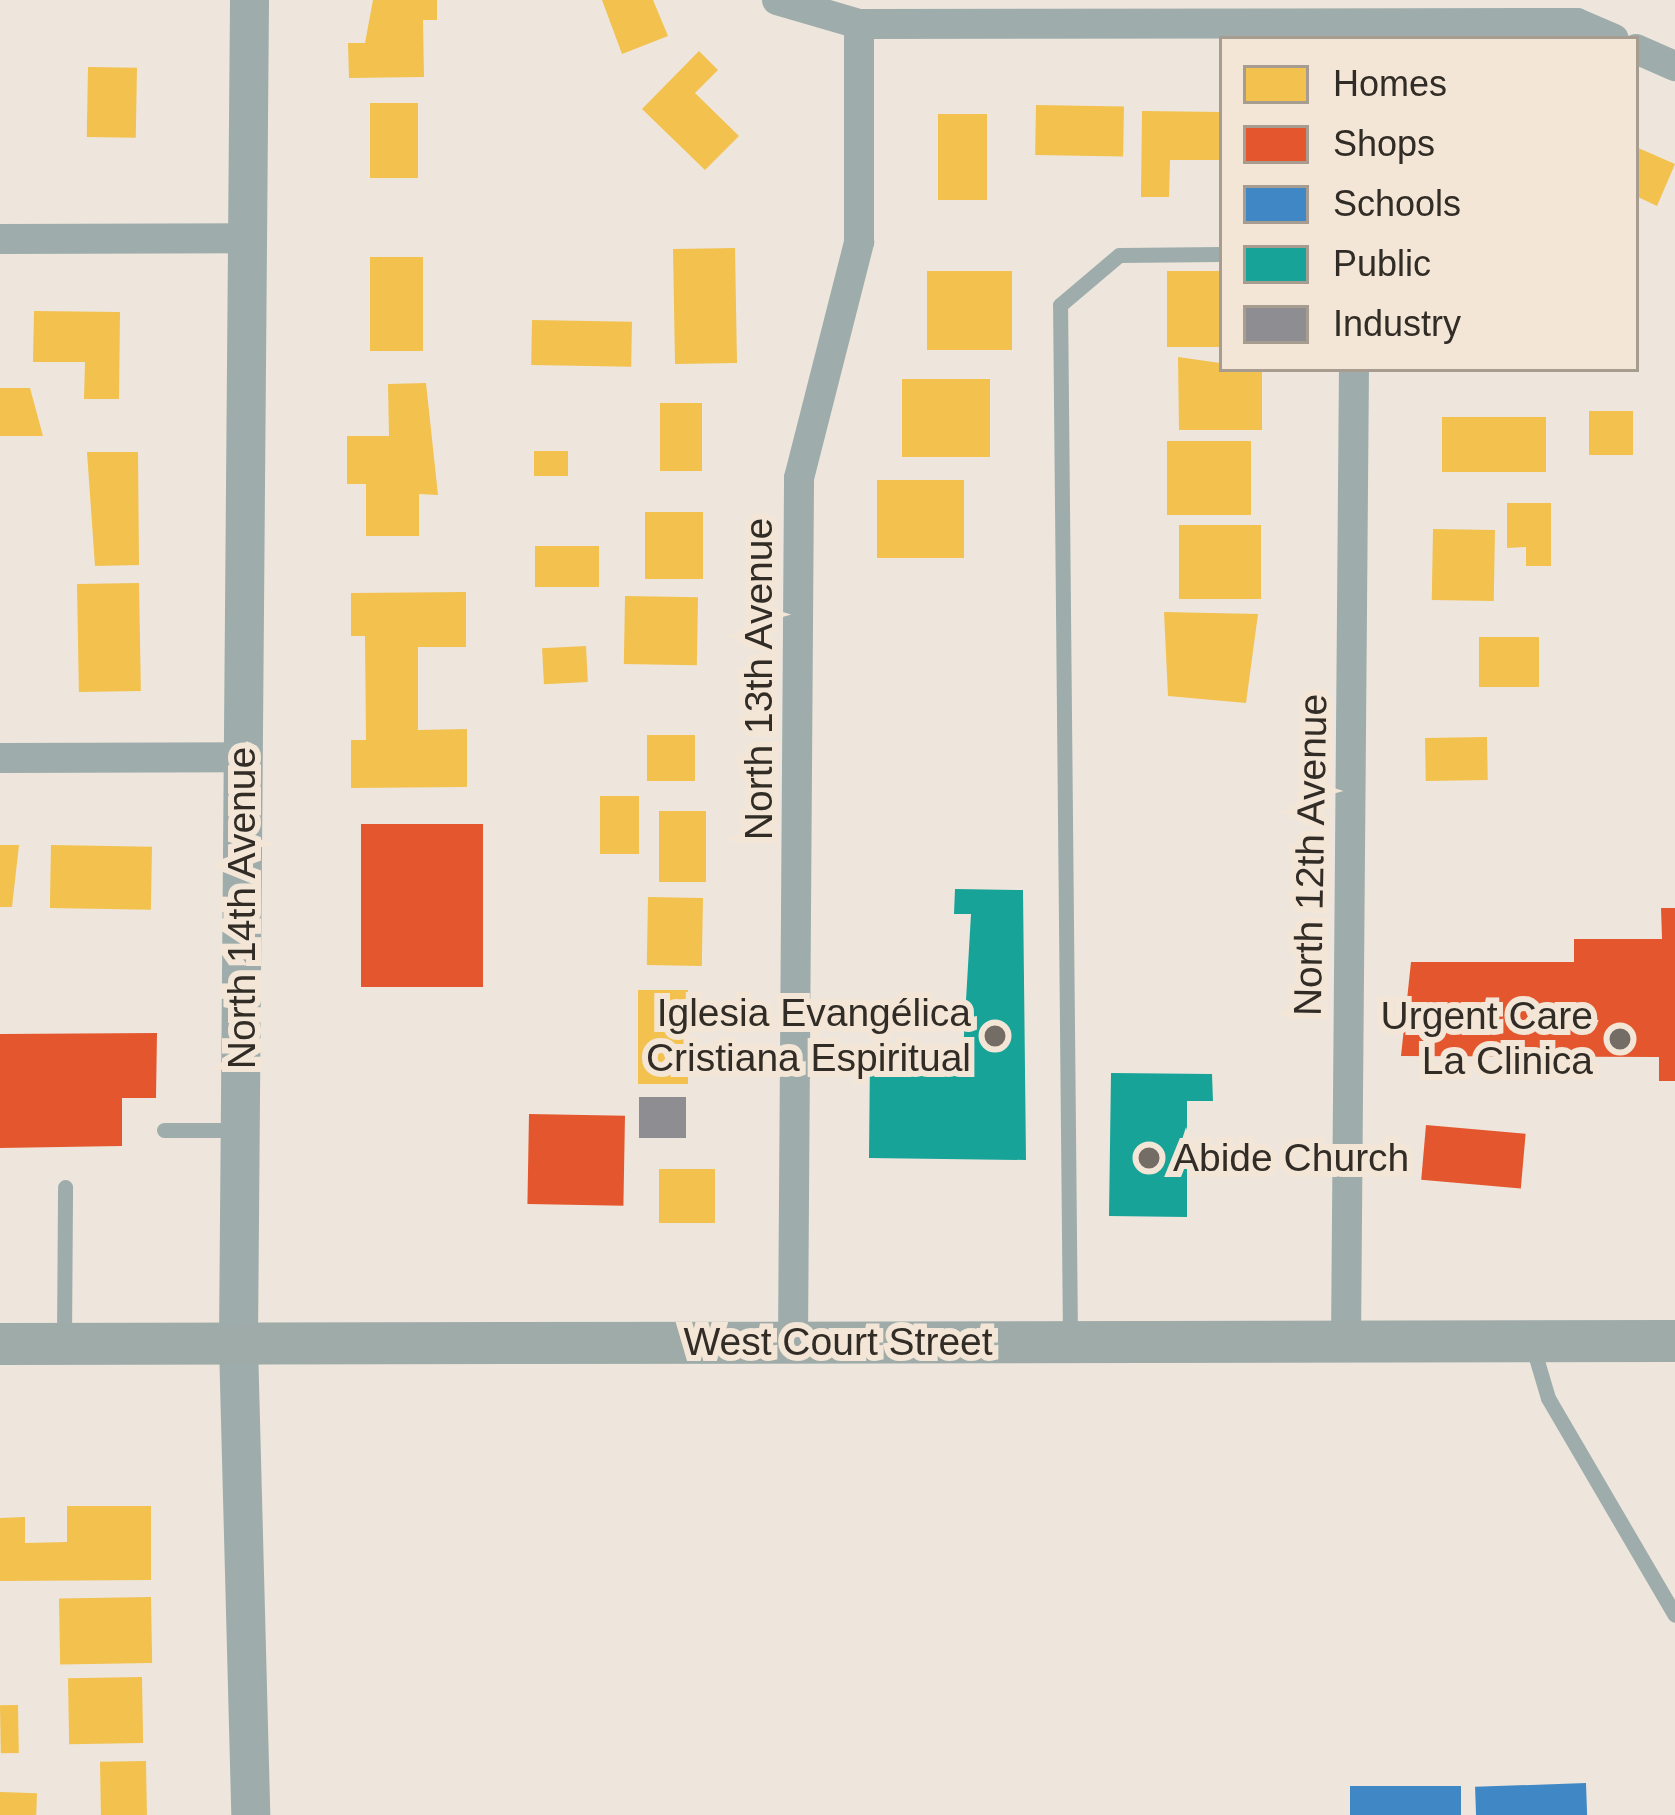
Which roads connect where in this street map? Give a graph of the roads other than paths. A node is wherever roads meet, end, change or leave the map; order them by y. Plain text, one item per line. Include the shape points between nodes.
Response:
1 (249, 0) edge
2 (777, 0) edge
3 (1141, 12) edge
4 (1577, 12) edge
5 (859, 24) junction
6 (1610, 36) edge
7 (1639, 50) edge
8 (1675, 66) edge
9 (247, 238) junction
10 (0, 239) edge
11 (1219, 254) edge
12 (1354, 372) edge
13 (243, 757) junction
14 (0, 758) edge
15 (164, 1130) dead end
16 (240, 1130) junction
17 (65, 1187) dead end
18 (1346, 1341) junction
19 (1531, 1341) junction
20 (1675, 1341) edge
21 (793, 1342) junction
22 (1070, 1342) junction
23 (0, 1344) edge
24 (64, 1344) junction
25 (238, 1344) junction
26 (1675, 1616) edge
27 (250, 1815) edge

1 - 9 street, North 14th Avenue
2 - 5 street
3 - 4 street
3 - 5 street
4 - 6 street
5 - 21 street, North 13th Avenue via 859,242 799,478
7 - 8 street
9 - 10 street
9 - 13 street, North 14th Avenue
11 - 22 lane via 1119,255 1060,305
12 - 18 street, North 12th Avenue
13 - 14 street
13 - 16 street, North 14th Avenue
15 - 16 lane
16 - 25 street, North 14th Avenue
17 - 24 lane
18 - 19 main road, West Court Street
18 - 22 main road, West Court Street
19 - 20 main road, West Court Street
19 - 26 lane via 1548,1398
21 - 22 main road, West Court Street
21 - 25 main road, West Court Street
23 - 24 main road, West Court Street
24 - 25 main road, West Court Street
25 - 27 street, North 14th Avenue

